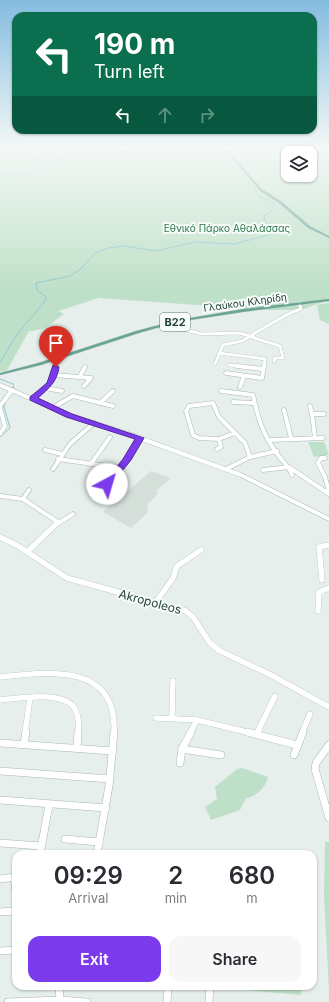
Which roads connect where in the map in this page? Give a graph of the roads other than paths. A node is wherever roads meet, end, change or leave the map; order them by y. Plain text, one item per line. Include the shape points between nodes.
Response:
1 (269, 196) edge
2 (329, 237) edge
3 (329, 300) edge
4 (299, 303) junction
5 (165, 325) junction
6 (260, 329) junction
7 (242, 332) junction
8 (252, 335) junction
9 (219, 353) junction
10 (274, 361) dead end
11 (215, 364) dead end
12 (229, 365) dead end
13 (56, 367) dead end
14 (85, 367) dead end
15 (263, 369) junction
16 (226, 373) dead end
17 (0, 374) edge
18 (54, 375) junction
19 (80, 376) junction
20 (244, 376) junction
21 (0, 385) edge
22 (84, 386) dead end
23 (240, 387) dead end
24 (45, 388) junction
25 (62, 390) dead end
26 (13, 391) junction
27 (113, 391) dead end
28 (221, 391) dead end
29 (33, 399) junction
30 (233, 402) dead end
31 (100, 403) junction
32 (254, 403) junction
33 (113, 406) dead end
34 (310, 406) dead end
35 (0, 407) edge
36 (52, 408) junction
37 (284, 410) dead end
38 (312, 414) junction
39 (324, 414) dead end
40 (94, 423) junction
41 (235, 433) junction
42 (0, 434) edge
43 (110, 438) dead end
44 (140, 438) junction
45 (291, 438) junction
46 (315, 438) junction
47 (324, 438) dead end
48 (219, 439) junction
49 (271, 440) junction
50 (216, 449) dead end
51 (45, 450) dead end
52 (277, 451) junction
53 (62, 454) junction
54 (250, 457) junction
55 (325, 458) dead end
56 (58, 460) junction
57 (91, 464) junction
58 (289, 467) junction
59 (121, 468) junction
60 (53, 469) dead end
61 (226, 469) junction
62 (263, 470) dead end
63 (292, 475) dead end
64 (327, 477) edge
65 (107, 484) dead end
66 (29, 490) dead end
67 (329, 493) edge
68 (0, 496) edge
69 (23, 499) junction
70 (73, 514) dead end
71 (329, 519) edge
72 (58, 522) junction
73 (0, 537) edge
74 (329, 545) edge
75 (201, 550) dead end
76 (28, 551) junction
77 (322, 580) dead end
78 (329, 588) edge
79 (156, 602) junction
80 (318, 611) dead end
81 (0, 677) edge
82 (173, 681) dead end
83 (275, 696) dead end
84 (30, 698) junction
85 (0, 700) edge
86 (329, 707) edge
87 (310, 714) dead end
88 (156, 718) dead end
89 (172, 718) junction
90 (197, 720) junction
91 (257, 734) junction
92 (0, 743) edge
93 (24, 744) junction
94 (297, 745) junction
95 (329, 745) edge
96 (77, 748) junction
97 (182, 749) junction
98 (113, 751) junction
99 (221, 755) dead end
100 (294, 755) dead end
101 (180, 763) dead end
102 (0, 771) edge
103 (110, 779) junction
104 (0, 800) edge
105 (49, 805) junction
106 (106, 808) junction
107 (328, 818) edge
108 (65, 839) dead end
109 (99, 842) junction
110 (0, 843) edge
111 (41, 846) junction
112 (40, 850) edge
113 (98, 850) edge
114 (12, 877) edge
115 (0, 879) edge
116 (12, 911) edge
117 (0, 912) edge
118 (12, 950) edge
119 (0, 951) edge
120 (59, 990) edge
121 (168, 990) edge
122 (210, 990) edge
123 (60, 1000) junction
124 (8, 1002) edge
125 (87, 1002) edge
126 (167, 1002) edge
127 (209, 1002) edge

1 - 2 main road via 309,227
3 - 4 main road, Γλαύκου Κληρίδη / B22
4 - 5 main road, Γλαύκου Κληρίδη / B22
4 - 6 street via 301,309 288,313 275,323
5 - 7 street via 209,334
5 - 17 main road, Γλαύκου Κληρίδη / B22
6 - 7 street
6 - 8 street
7 - 8 street
8 - 9 street via 242,341 225,343
8 - 10 street via 257,340 280,346 283,358 275,358
9 - 11 street
9 - 15 street via 265,359
12 - 15 street
13 - 18 street
14 - 19 street
15 - 20 street via 262,378
16 - 20 street
18 - 19 street
18 - 24 street
19 - 22 street via 91,378
20 - 23 street
21 - 26 street
24 - 25 street
24 - 29 street
26 - 29 street
26 - 35 street
27 - 31 street
28 - 32 street via 253,395
29 - 36 street
30 - 32 street
31 - 33 street
31 - 36 street via 73,396
32 - 49 street via 258,421
34 - 38 street
35 - 42 street via 5,426
36 - 40 street
37 - 45 street
38 - 39 street
38 - 46 street
40 - 44 street
40 - 53 street via 73,439
41 - 48 street
41 - 48 street via 219,417 213,403 189,406 186,411 193,436
41 - 54 street via 245,443
43 - 57 street
44 - 59 street
44 - 61 street
45 - 46 street
45 - 49 street
46 - 47 street
48 - 50 street via 221,447
49 - 52 street
51 - 53 street
52 - 54 street
52 - 58 street
53 - 56 street
54 - 61 street
55 - 64 street via 320,458 318,463
56 - 57 street
56 - 60 street
57 - 59 street
58 - 62 street
58 - 63 street
58 - 67 street
59 - 65 street
61 - 71 street
64 - 67 street
66 - 69 street
68 - 69 street
69 - 72 street
70 - 72 street
72 - 76 street
73 - 76 street, Akropoleos
74 - 77 street via 319,547
75 - 79 street via 177,566 173,578
76 - 79 street, Akropoleos via 50,569 67,578
78 - 80 street via 319,592
79 - 86 street, Akropoleos via 189,613 206,639 220,651
81 - 98 street via 61,673 90,682 104,694 112,707 115,723
82 - 89 street
83 - 91 street
84 - 85 street
84 - 93 street
84 - 96 street via 57,698 73,706 78,717
87 - 94 street
88 - 89 street
89 - 90 street
90 - 91 street
90 - 97 street
91 - 94 street
92 - 93 street
93 - 96 street
94 - 100 street
95 - 107 street via 316,763 315,769
96 - 98 street
97 - 99 street
97 - 101 street
98 - 103 street
102 - 103 street
103 - 106 street
104 - 105 street
105 - 106 street
105 - 111 street
106 - 109 street
108 - 109 street
109 - 113 street
110 - 111 street
111 - 112 street
114 - 115 street
116 - 117 street
118 - 119 street
120 - 123 street
121 - 126 street
122 - 127 street
123 - 124 street
123 - 125 street

